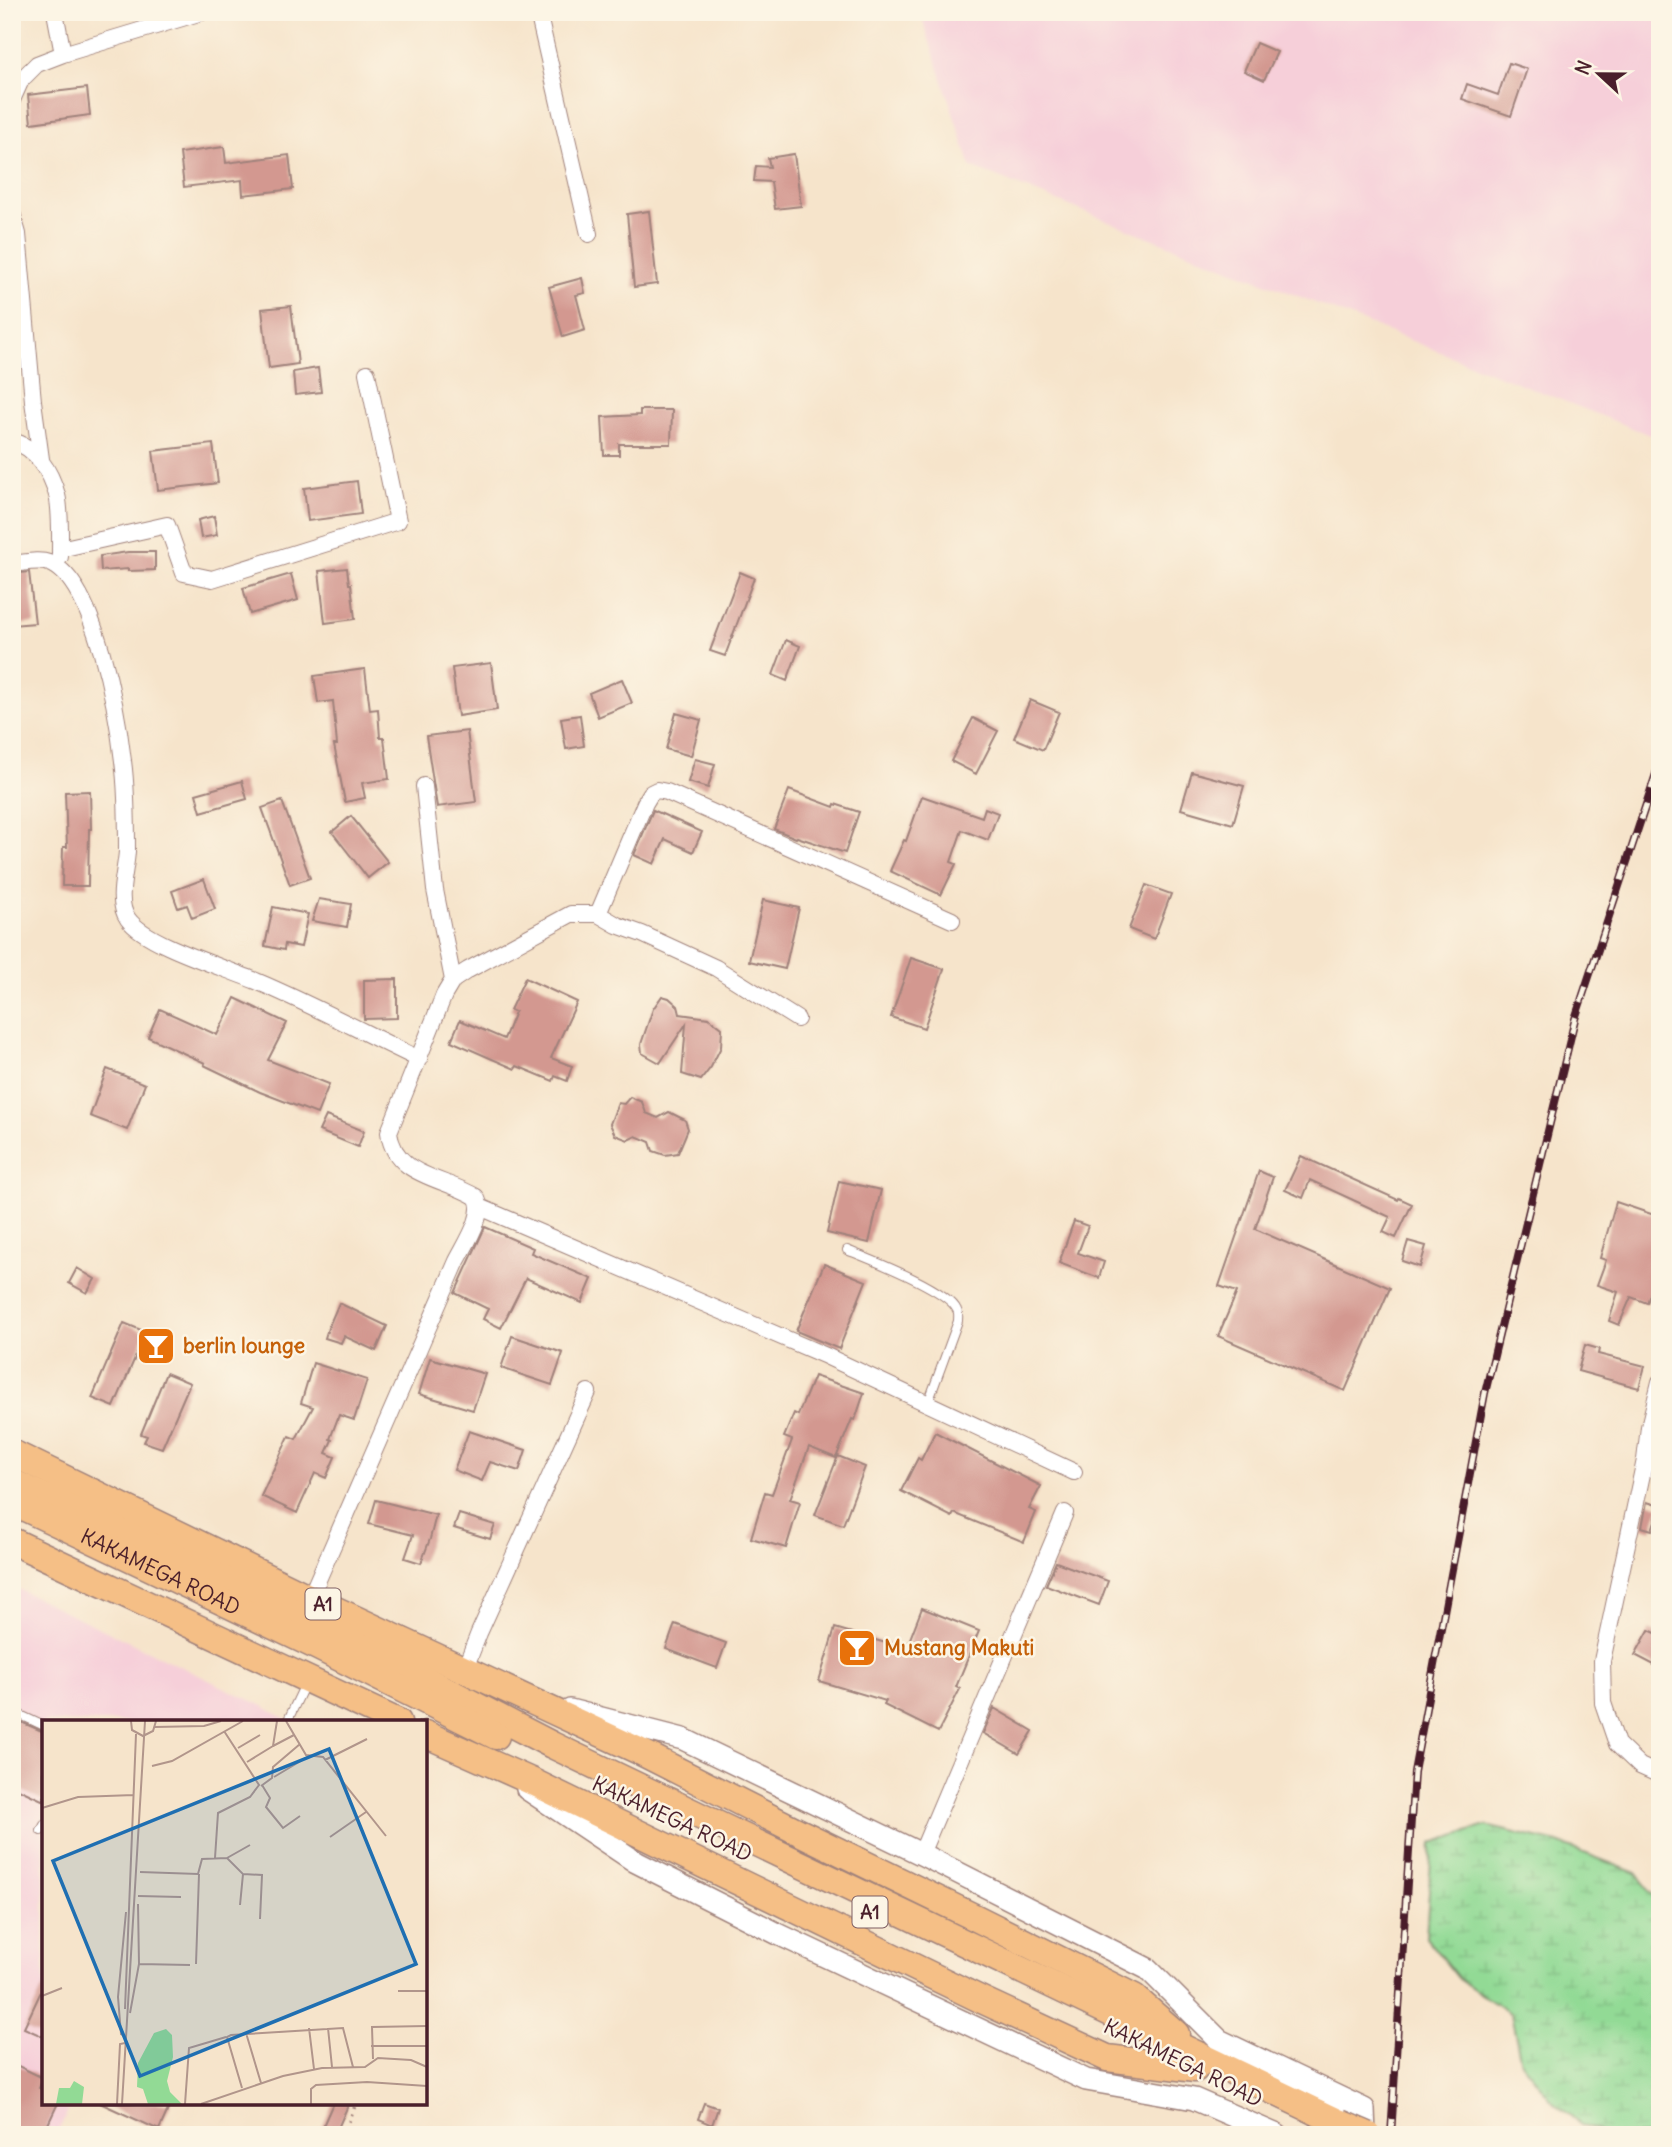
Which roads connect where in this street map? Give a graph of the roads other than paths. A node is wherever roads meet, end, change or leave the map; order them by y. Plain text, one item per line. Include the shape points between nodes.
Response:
1 (55, 12) edge
2 (202, 12) edge
3 (538, 12) edge
4 (63, 54) junction
5 (12, 100) edge
6 (12, 213) edge
7 (589, 234) dead end
8 (368, 373) dead end
9 (12, 441) edge
10 (41, 459) junction
11 (60, 549) junction
12 (12, 564) edge
13 (61, 569) junction
14 (424, 786) dead end
15 (598, 914) junction
16 (951, 920) dead end
17 (453, 980) junction
18 (797, 1019) dead end
19 (419, 1059) junction
20 (480, 1207) junction
21 (846, 1250) dead end
22 (1660, 1382) edge
23 (588, 1392) dead end
24 (928, 1403) junction
25 (12, 1453) edge
26 (1652, 1462) edge
27 (1074, 1472) dead end
28 (12, 1482) edge
29 (12, 1502) edge
30 (1065, 1513) dead end
31 (12, 1541) edge
32 (310, 1598) junction
33 (464, 1671) junction
34 (307, 1680) junction
35 (520, 1697) junction
36 (12, 1711) edge
37 (288, 1720) edge
38 (394, 1720) edge
39 (42, 1725) edge
40 (427, 1735) edge
41 (490, 1764) junction
42 (1660, 1775) edge
43 (921, 1854) junction
44 (1198, 2063) junction
45 (1336, 2129) edge
46 (1277, 2135) edge
47 (1366, 2135) edge

1 - 4 street
2 - 4 street
3 - 7 street
4 - 5 street via 37,64
6 - 10 street via 18,234
8 - 11 street via 398,522 212,579 184,573 167,525
9 - 10 street via 22,443
10 - 11 street via 57,496
11 - 13 street
12 - 13 street via 49,563
13 - 19 street via 81,596 105,662 123,762 125,915 135,928 161,943 257,981
14 - 17 street via 435,890
15 - 16 street via 645,803 657,790
15 - 17 street via 571,914
15 - 18 street via 716,968
17 - 19 street
19 - 20 street via 389,1132 391,1144 405,1164 470,1193
20 - 24 street
20 - 32 street
21 - 24 lane via 914,1279 957,1310 958,1321
22 - 26 street via 1648,1427
23 - 33 street
24 - 27 street
25 - 32 highway, A1
26 - 42 street via 1602,1661 1603,1703 1617,1744 1640,1766
28 - 44 highway, KAKAMEGA ROAD / A1 via 297,1613 552,1745
29 - 44 highway, KAKAMEGA ROAD / A1 via 544,1760
30 - 43 street
31 - 34 highway
32 - 33 highway, A1
33 - 35 highway, A1
34 - 37 lane
34 - 38 highway
35 - 43 street via 683,1738
35 - 44 highway, A1 via 637,1750 1134,1997
36 - 39 lane
40 - 41 highway, A1
41 - 44 highway, A1 via 1107,2058
41 - 46 street via 636,1862 1062,2069 1086,2080 1194,2099
43 - 47 street via 1148,1969 1219,2040 1364,2109
44 - 45 highway, A1
45 - 47 highway, A1, bridge

